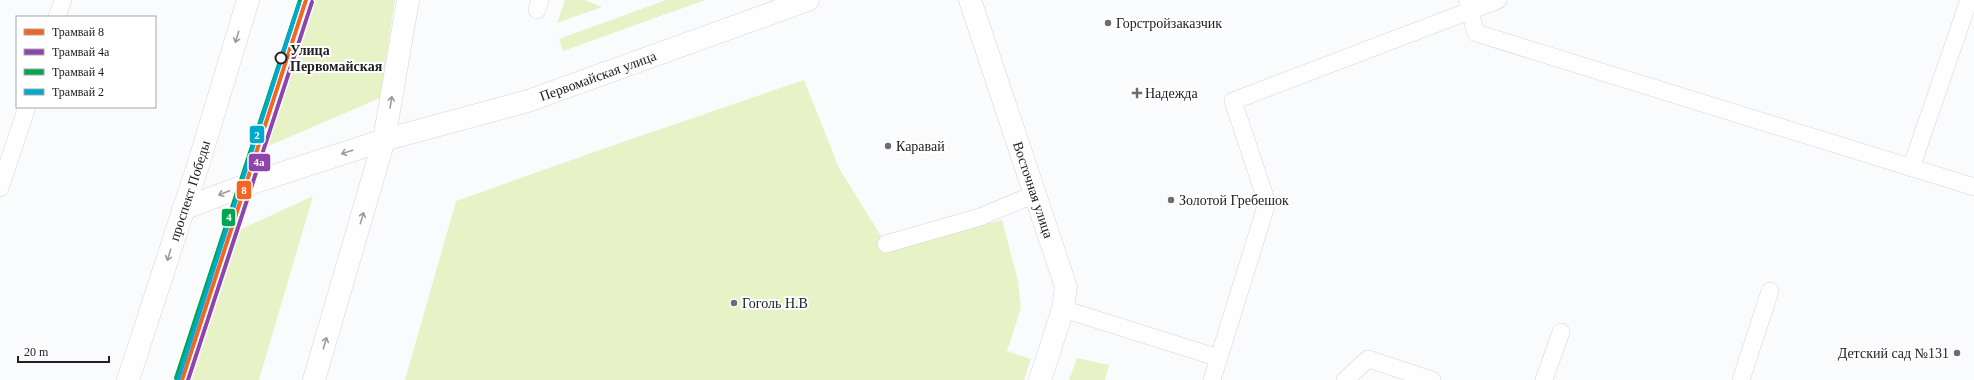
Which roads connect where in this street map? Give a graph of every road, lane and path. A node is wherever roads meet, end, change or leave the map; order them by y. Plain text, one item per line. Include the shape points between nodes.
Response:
1 (63, 0) edge
2 (248, 0) edge
3 (408, 0) edge
4 (808, 0) edge
5 (970, 0) edge
6 (1498, 0) edge
7 (1969, 0) edge
8 (1468, 5) edge
9 (57, 16) edge
10 (27, 108) edge
11 (384, 140) junction
12 (1911, 168) junction
13 (1974, 187) edge
14 (0, 188) edge
15 (1035, 194) junction
16 (183, 209) junction
17 (886, 244) dead end
18 (1770, 291) dead end
19 (1063, 309) junction
20 (1561, 332) dead end
21 (1219, 358) junction
22 (128, 380) edge
23 (314, 380) edge
24 (1040, 380) edge
25 (1212, 380) edge
26 (1345, 380) edge
27 (1432, 380) edge
28 (1544, 380) edge
29 (1741, 380) edge

1 - 9 lane
2 -> 16 street, проспект Победы
11 -> 3 street
4 - 11 street, Первомайская улица via 528,102
5 - 15 street, Восточная улица
6 - 8 lane
7 - 12 lane
8 - 12 lane via 1476,32
8 - 21 lane via 1233,101 1267,202
10 - 14 lane
11 -> 16 street, Первомайская улица via 246,185
23 -> 11 street
12 - 13 lane
15 - 17 lane via 980,217
15 - 19 street, Восточная улица via 1066,287
16 -> 22 street, проспект Победы
18 - 29 lane
19 - 21 lane
19 - 24 street, Восточная улица
20 - 28 lane
21 - 25 lane
26 - 27 lane via 1368,359

